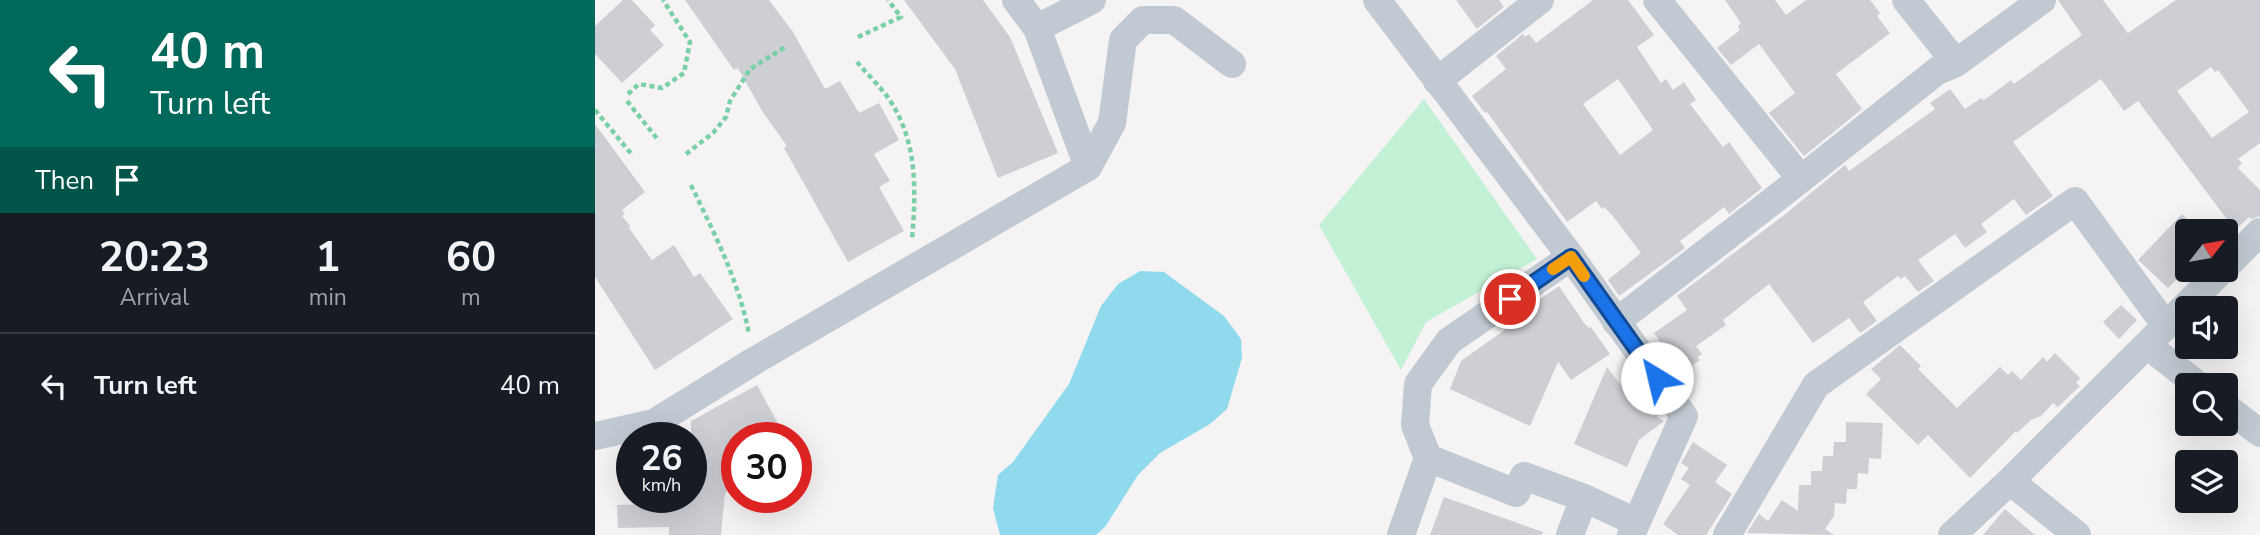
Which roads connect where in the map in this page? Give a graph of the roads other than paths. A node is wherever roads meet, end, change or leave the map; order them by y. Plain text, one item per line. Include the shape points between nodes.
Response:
1 (1016, 0) edge
2 (1092, 0) edge
3 (1377, 0) edge
4 (1540, 0) edge
5 (1657, 0) edge
6 (1906, 0) edge
7 (2042, 0) edge
8 (1037, 27) junction
9 (1232, 64) dead end
10 (1956, 64) junction
11 (1437, 81) junction
12 (1088, 167) junction
13 (1801, 179) junction
14 (2260, 232) edge
15 (2238, 254) edge
16 (1571, 257) junction
17 (2210, 282) edge
18 (1616, 322) junction
19 (2157, 335) junction
20 (2188, 373) edge
21 (2238, 416) edge
22 (2260, 433) edge
23 (595, 436) edge
24 (1428, 458) junction
25 (2010, 481) junction
26 (1584, 498) junction
27 (1635, 530) edge
28 (1401, 535) edge
29 (1570, 535) edge
30 (1727, 535) edge
31 (1952, 535) edge
32 (2077, 535) edge

1 - 8 street
2 - 8 street
3 - 11 street
4 - 11 street
5 - 13 street
6 - 10 street
7 - 10 street
8 - 12 street
9 - 12 street via 1174,20 1143,20 1123,40 1112,123
10 - 13 street via 1937,71
11 - 16 street
12 - 23 street via 654,423
13 - 18 street
14 - 15 street
16 - 18 street
16 - 24 street via 1449,341 1434,362 1419,384 1415,425
17 - 19 street
18 - 27 street via 1684,416
19 - 20 street
19 - 25 street
19 - 30 street via 2075,201 1816,384
21 - 22 street
24 - 26 street via 1517,493 1524,476
24 - 28 street
25 - 31 street
25 - 32 street
26 - 27 street
26 - 29 street

